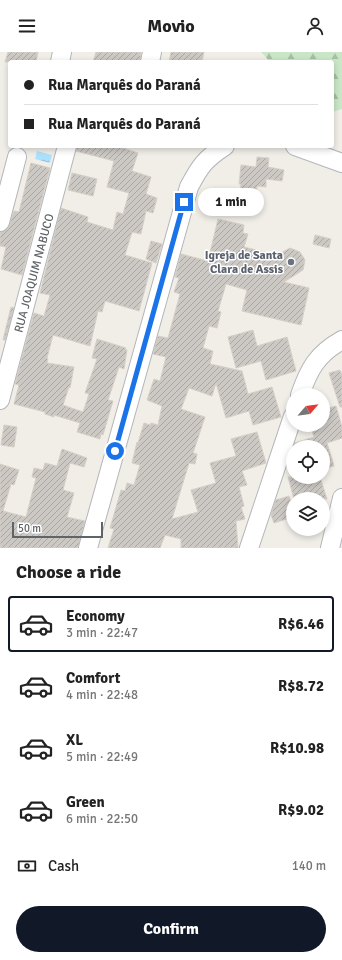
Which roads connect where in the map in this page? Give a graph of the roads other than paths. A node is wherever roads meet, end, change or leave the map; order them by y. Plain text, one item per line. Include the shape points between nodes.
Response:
1 (66, 148) edge
2 (222, 148) edge
3 (301, 148) edge
4 (17, 157) dead end
5 (342, 163) edge
6 (0, 222) edge
7 (342, 340) edge
8 (4, 371) edge
9 (303, 388) edge
10 (0, 400) edge
11 (288, 432) edge
12 (342, 498) edge
13 (88, 548) edge
14 (249, 548) edge
15 (330, 548) edge

1 - 8 street, RUA JOAQUIM NABUCO
2 - 13 street via 209,156 188,187
3 - 5 street
4 - 6 street
7 - 9 street via 316,360
8 - 10 street, RUA JOAQUIM NABUCO
11 - 14 street
12 - 15 street

